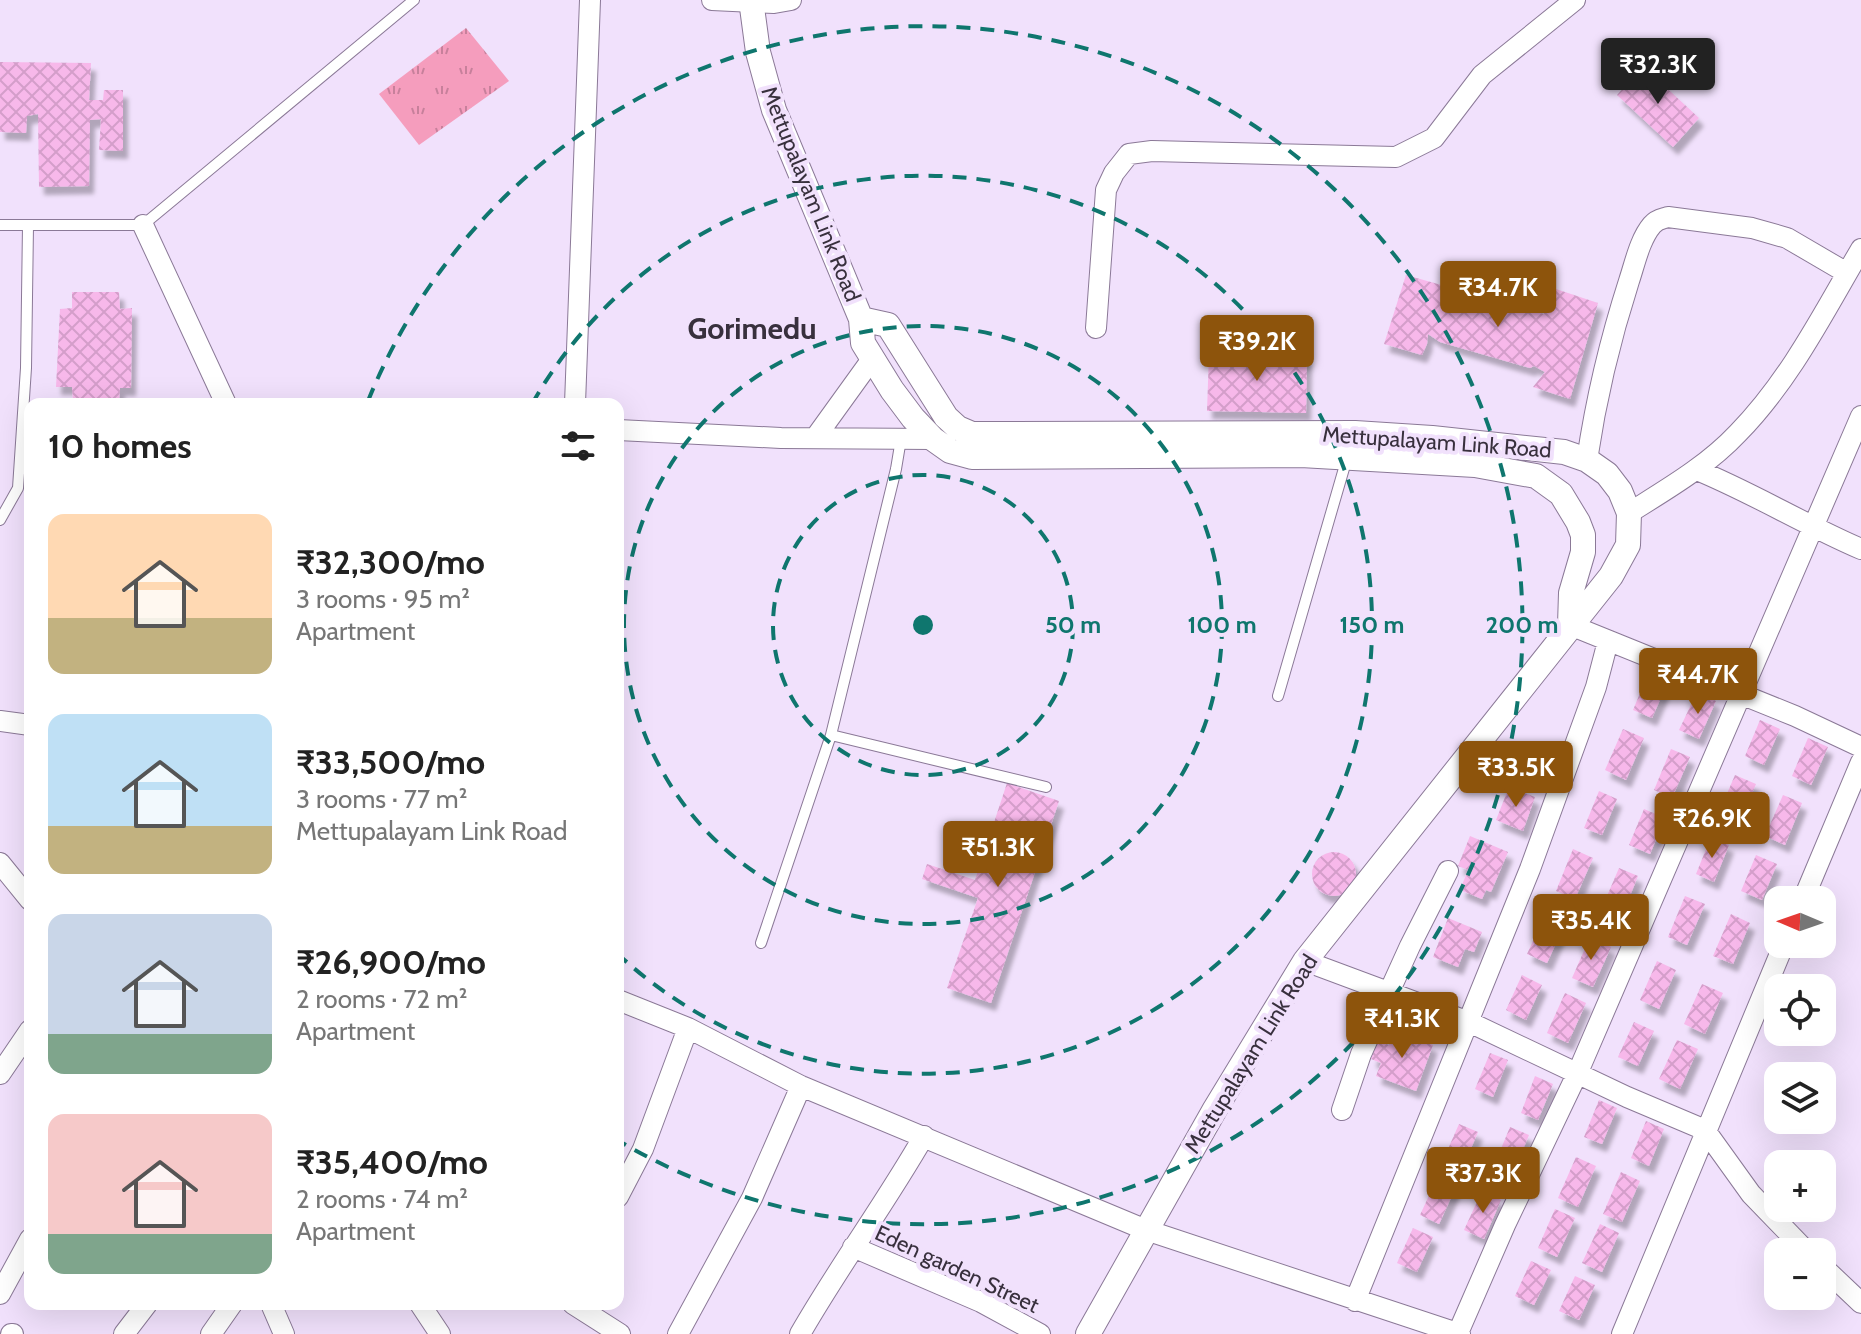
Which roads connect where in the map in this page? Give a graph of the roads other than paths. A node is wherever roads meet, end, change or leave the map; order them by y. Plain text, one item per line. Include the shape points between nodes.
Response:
1 (414, 0) edge
2 (590, 0) edge
3 (712, 0) edge
4 (791, 0) edge
5 (1575, 0) edge
6 (751, 1) edge
7 (0, 225) edge
8 (143, 225) junction
9 (28, 226) junction
10 (1861, 249) edge
11 (1847, 273) junction
12 (861, 319) junction
13 (1096, 328) dead end
14 (872, 359) junction
15 (223, 398) edge
16 (575, 398) edge
17 (1861, 416) edge
18 (624, 430) edge
19 (815, 438) junction
20 (901, 439) junction
21 (933, 439) junction
22 (1347, 458) junction
23 (1587, 460) junction
24 (1697, 470) junction
25 (1629, 513) junction
26 (0, 520) edge
27 (1814, 529) junction
28 (1861, 549) edge
29 (1570, 625) junction
30 (1608, 641) junction
31 (1742, 695) junction
32 (1278, 696) dead end
33 (0, 721) edge
34 (24, 724) edge
35 (831, 735) junction
36 (1861, 747) edge
37 (1861, 762) edge
38 (1046, 787) dead end
39 (2, 871) edge
40 (1448, 871) dead end
41 (1809, 886) edge
42 (24, 894) edge
43 (761, 943) dead end
44 (1778, 958) edge
45 (1305, 961) junction
46 (1389, 992) junction
47 (624, 1002) edge
48 (1469, 1022) junction
49 (688, 1028) junction
50 (24, 1039) edge
51 (1578, 1072) junction
52 (0, 1074) edge
53 (801, 1086) junction
54 (1342, 1110) dead end
55 (1705, 1130) junction
56 (924, 1136) junction
57 (624, 1185) edge
58 (1146, 1230) junction
59 (1793, 1238) edge
60 (853, 1247) junction
61 (24, 1250) edge
62 (1836, 1279) edge
63 (0, 1294) edge
64 (1355, 1301) junction
65 (1861, 1303) edge
66 (142, 1310) edge
67 (228, 1310) edge
68 (274, 1310) edge
69 (424, 1310) edge
70 (581, 1310) edge
71 (607, 1330) edge
72 (124, 1334) edge
73 (211, 1334) edge
74 (284, 1334) edge
75 (440, 1334) edge
76 (678, 1334) edge
77 (800, 1334) edge
78 (1040, 1334) edge
79 (1088, 1334) edge
80 (1459, 1334) edge
81 (1622, 1334) edge

1 - 8 lane
2 - 16 street
3 - 6 street
4 - 6 street
5 - 13 street via 1482,75 1434,138 1396,157 1129,154 1106,190
6 - 12 street, Mettupalayam Link Road via 774,110
7 - 9 lane
8 - 9 lane
8 - 15 street
9 - 26 lane via 18,488
10 - 11 street
11 - 23 street via 1787,238 1752,228 1668,217 1655,221 1636,258 1607,354
11 - 24 street via 1767,399
12 - 14 street via 863,343
12 - 23 street, Mettupalayam Link Road via 888,325 946,417 972,434 1355,433 1564,452
14 - 19 street
14 - 21 street
17 - 27 street
18 - 19 street
19 - 20 street
20 - 21 street
20 - 35 lane
21 - 22 street via 972,457
22 - 29 street via 1475,465 1536,476 1561,494 1583,535
22 - 32 lane
23 - 25 street, Mettupalayam Link Road via 1607,474
24 - 25 street
24 - 27 street
25 - 29 street, Mettupalayam Link Road via 1628,545 1611,576
27 - 28 street
27 - 31 street
29 - 30 street
29 - 45 street, Mettupalayam Link Road
30 - 31 street
30 - 48 street via 1536,855
31 - 36 street
31 - 51 street
33 - 34 street
35 - 38 lane
35 - 43 lane
37 - 41 street
39 - 42 street
40 - 46 street
44 - 55 street
45 - 46 street
45 - 58 street, Mettupalayam Link Road
46 - 48 street
46 - 54 street
47 - 49 street
48 - 51 street
48 - 64 street
49 - 53 street
49 - 57 street
50 - 52 street
51 - 55 street
51 - 80 street
53 - 56 street
53 - 76 street via 752,1198
55 - 59 street via 1751,1194
55 - 81 street
56 - 58 street
56 - 60 street
58 - 64 street
58 - 79 street, Mettupalayam Link Road
60 - 77 street
60 - 78 street, Eden garden Street via 981,1302
61 - 63 street
62 - 65 street
64 - 80 street
66 - 72 street
67 - 73 street
68 - 74 street
69 - 75 street
70 - 71 street

